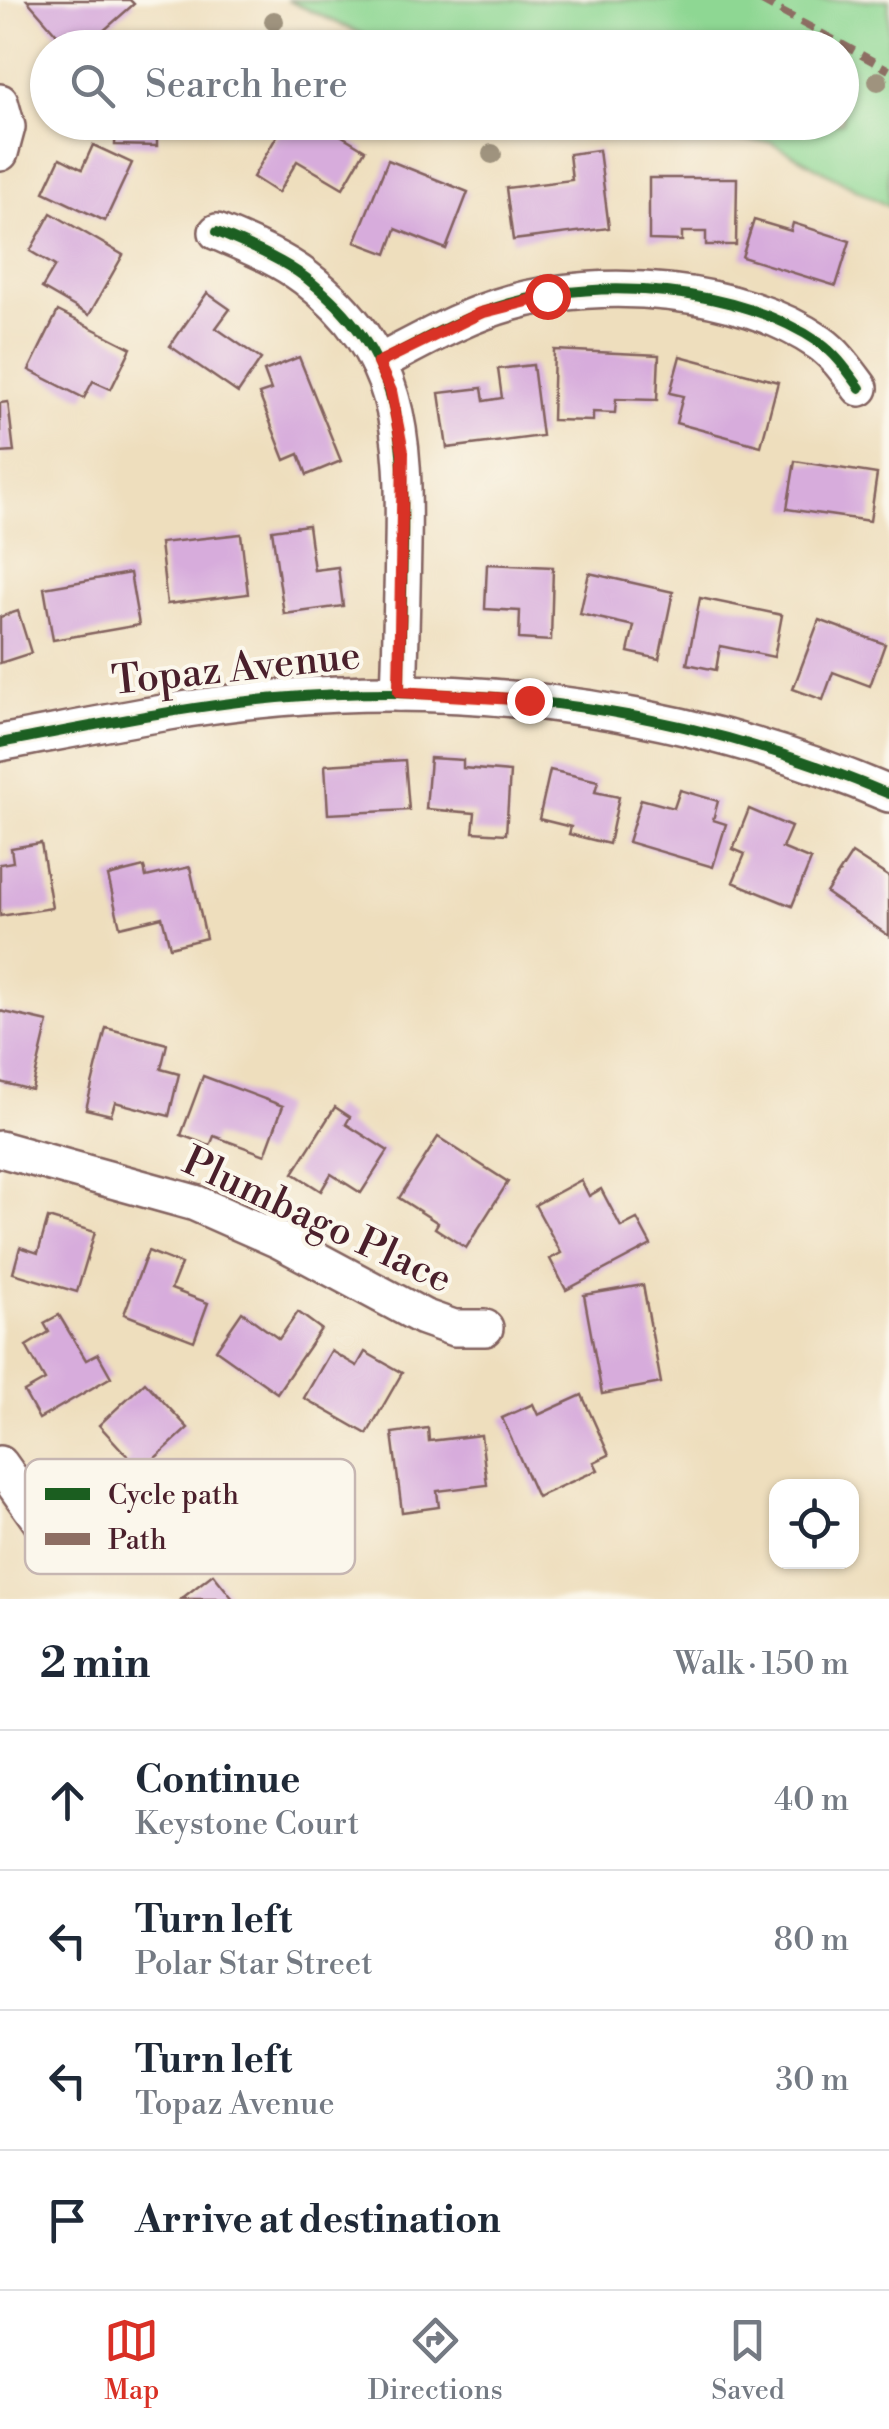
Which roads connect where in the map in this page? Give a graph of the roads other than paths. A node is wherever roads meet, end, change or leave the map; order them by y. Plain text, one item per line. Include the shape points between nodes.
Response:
1 (0, 102) edge
2 (0, 153) edge
3 (218, 232) dead end
4 (378, 363) junction
5 (860, 388) dead end
6 (399, 692) junction
7 (0, 742) edge
8 (889, 794) edge
9 (0, 1150) edge
10 (484, 1328) dead end
11 (0, 1464) edge
12 (25, 1499) edge

1 - 2 street via 8,127
3 - 4 street via 305,277 336,305
4 - 5 street via 512,302 645,290 694,296 784,322 831,353
4 - 6 street via 403,452
6 - 7 street, Topaz Avenue via 215,705
6 - 8 street, Topaz Avenue via 529,700 657,720 783,754
9 - 10 street, Plumbago Place via 196,1203 422,1317 454,1328
11 - 12 street

